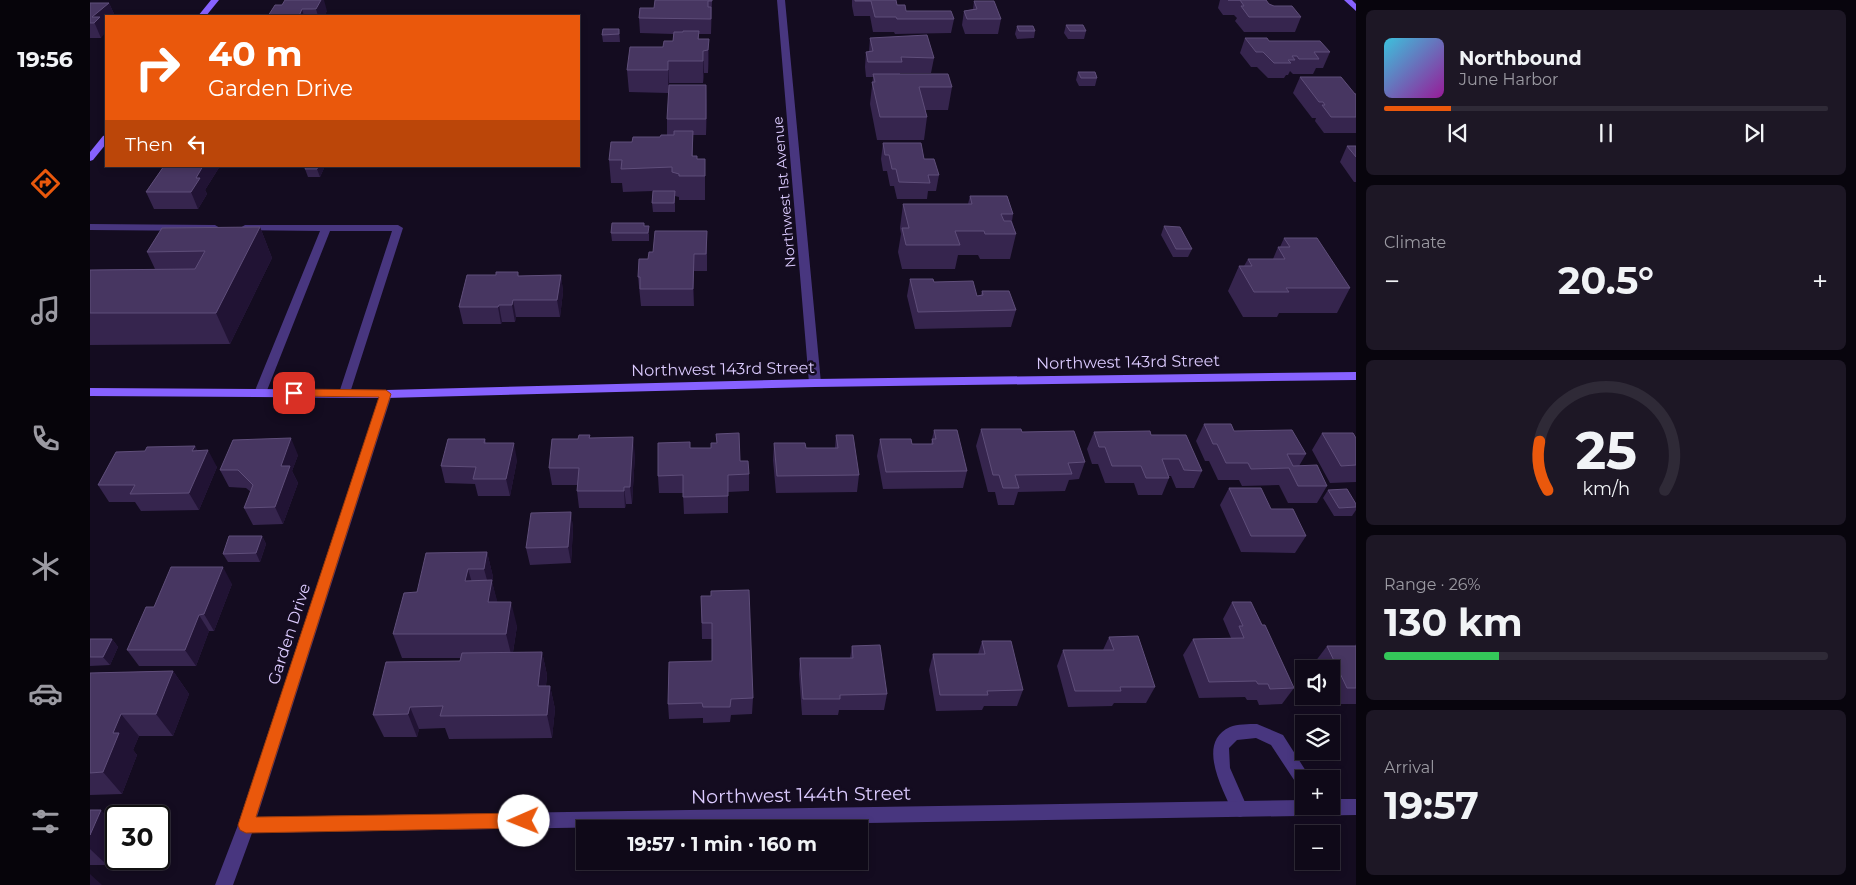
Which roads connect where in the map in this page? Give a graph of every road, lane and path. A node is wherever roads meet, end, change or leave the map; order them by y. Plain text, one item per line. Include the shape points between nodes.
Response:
1 (215, 0) edge
2 (781, 0) edge
3 (1348, 0) edge
4 (1356, 9) edge
5 (203, 15) edge
6 (105, 139) edge
7 (90, 158) edge
8 (90, 228) edge
9 (326, 228) junction
10 (1356, 376) edge
11 (815, 383) junction
12 (90, 392) edge
13 (260, 393) junction
14 (346, 393) junction
15 (386, 394) junction
16 (1297, 770) edge
17 (1295, 808) edge
18 (1340, 808) edge
19 (1356, 808) edge
20 (1240, 809) junction
21 (246, 825) junction
22 (224, 885) edge

1 - 5 street
2 - 11 street, Northwest 1st Avenue
3 - 4 street
6 - 7 street
8 - 9 street
9 - 13 street
9 - 14 street via 398,228
10 - 11 street, Northwest 143rd Street
11 - 15 street, Northwest 143rd Street
12 - 13 street, Northwest 143rd Street
13 - 14 street, Northwest 143rd Street
14 - 15 street, Northwest 143rd Street
15 - 21 street, Garden Drive
16 - 20 street via 1278,740 1257,731 1233,733 1221,745 1222,768
17 - 20 street, Northwest 144th Street
18 - 19 street, Northwest 144th Street
20 - 21 street, Northwest 144th Street
21 - 22 street, Garden Drive

